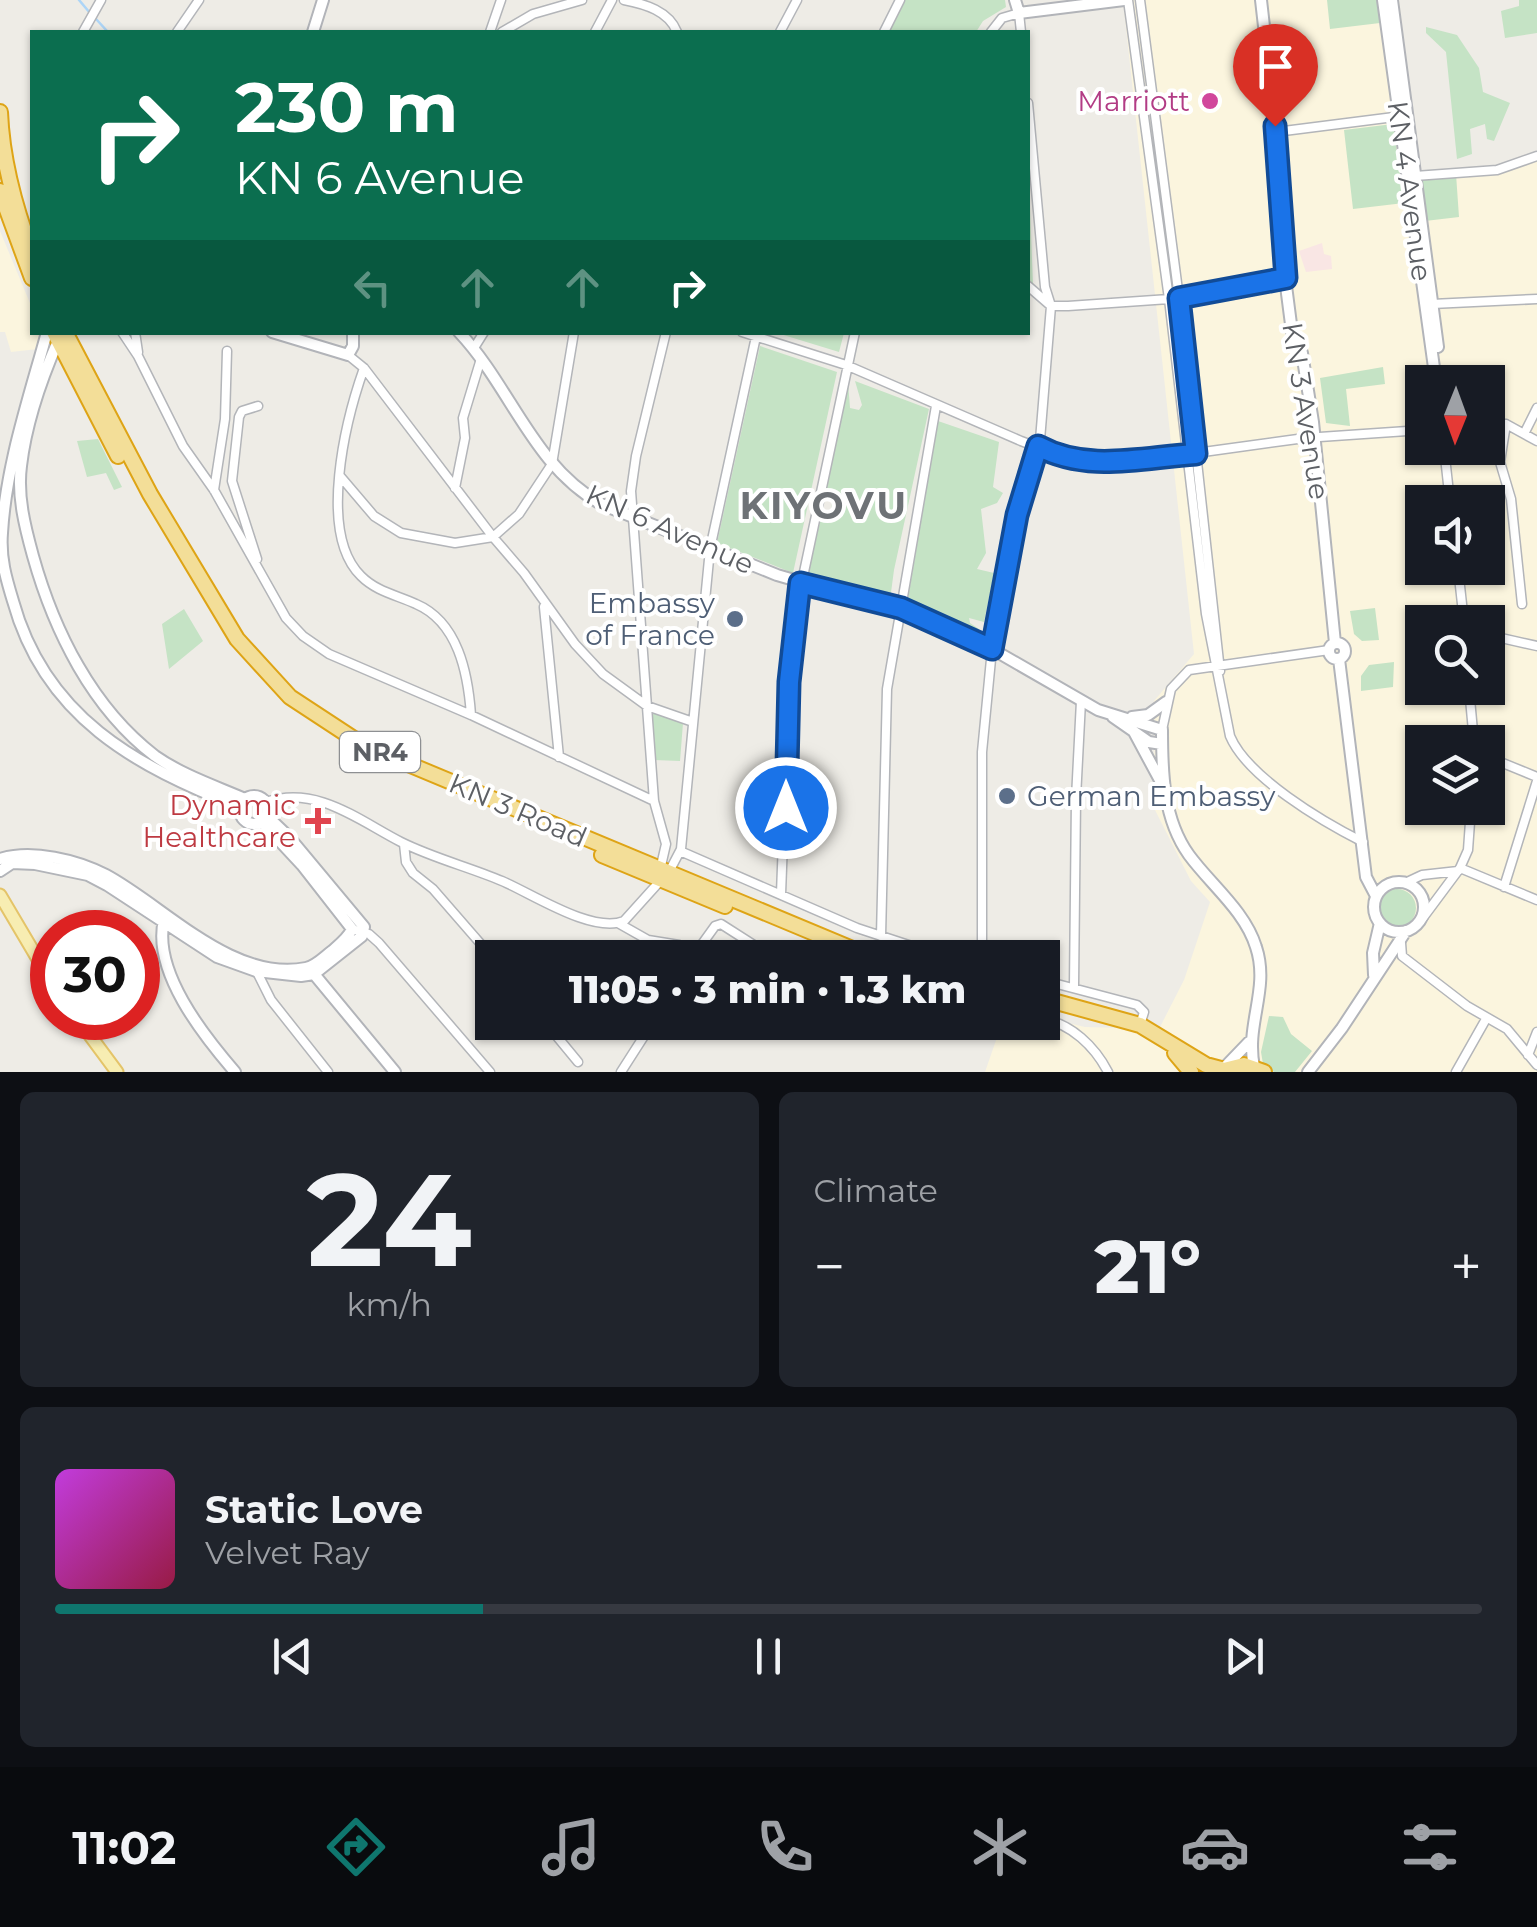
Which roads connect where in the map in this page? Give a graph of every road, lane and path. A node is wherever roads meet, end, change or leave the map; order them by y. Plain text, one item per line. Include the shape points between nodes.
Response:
1 (101, 0) edge
2 (198, 0) edge
3 (323, 0) edge
4 (501, 0) edge
5 (582, 0) edge
6 (612, 0) edge
7 (624, 0) edge
8 (797, 0) edge
9 (900, 0) edge
10 (1015, 0) edge
11 (1126, 0) edge
12 (1140, 0) edge
13 (1261, 0) edge
14 (1384, 0) edge
15 (1392, 0) edge
16 (1019, 13) junction
17 (84, 30) edge
18 (178, 30) edge
19 (314, 30) edge
20 (491, 30) edge
21 (505, 30) edge
22 (596, 30) edge
23 (676, 30) edge
24 (781, 30) edge
25 (885, 30) edge
26 (993, 30) edge
27 (1021, 30) edge
28 (1396, 63) junction
29 (0, 112) edge
30 (1403, 116) junction
31 (1030, 125) edge
32 (1276, 132) junction
33 (1537, 156) edge
34 (1415, 176) junction
35 (0, 191) edge
36 (30, 248) edge
37 (30, 273) edge
38 (1286, 278) junction
39 (1030, 288) edge
40 (1537, 298) edge
41 (1174, 299) junction
42 (1430, 304) junction
43 (1051, 306) junction
44 (56, 335) edge
45 (124, 335) edge
46 (135, 335) edge
47 (282, 335) edge
48 (352, 335) edge
49 (462, 335) edge
50 (482, 335) edge
51 (574, 335) edge
52 (665, 335) edge
53 (757, 335) edge
54 (760, 335) edge
55 (854, 335) edge
56 (474, 348) junction
57 (227, 351) dead end
58 (348, 355) junction
59 (138, 356) junction
60 (480, 362) junction
61 (846, 365) junction
62 (1437, 365) edge
63 (364, 368) junction
64 (258, 406) dead end
65 (936, 406) junction
66 (1537, 408) edge
67 (1506, 424) joint
68 (1405, 431) edge
69 (1525, 432) junction
70 (1315, 438) junction
71 (1537, 442) edge
72 (1038, 446) junction
73 (1192, 454) junction
74 (552, 464) junction
75 (340, 476) junction
76 (455, 488) junction
77 (214, 490) junction
78 (632, 516) junction
79 (493, 537) junction
80 (710, 548) junction
81 (259, 568) junction
82 (800, 583) junction
83 (543, 604) junction
84 (1522, 604) dead end
85 (901, 608) junction
86 (1505, 639) edge
87 (1332, 646) junction
88 (1537, 646) edge
89 (992, 649) junction
90 (1218, 666) junction
91 (1081, 701) junction
92 (1166, 702) junction
93 (647, 706) junction
94 (1108, 714) junction
95 (471, 715) junction
96 (1128, 717) junction
97 (693, 722) junction
98 (1162, 730) junction
99 (1134, 732) junction
100 (1162, 744) junction
101 (560, 757) junction
102 (1505, 764) edge
103 (1537, 779) edge
104 (1165, 790) junction
105 (654, 801) junction
106 (266, 802) junction
107 (242, 804) junction
108 (264, 818) junction
109 (1470, 825) edge
110 (1362, 842) junction
111 (404, 844) junction
112 (680, 851) junction
113 (0, 859) edge
114 (1459, 870) junction
115 (0, 871) edge
116 (660, 876) junction
117 (1406, 882) junction
118 (1504, 887) junction
119 (781, 894) junction
120 (0, 895) edge
121 (1376, 896) junction
122 (1537, 900) edge
123 (165, 918) junction
124 (1422, 919) junction
125 (1380, 923) junction
126 (618, 924) junction
127 (358, 930) junction
128 (881, 936) junction
129 (1403, 937) junction
130 (478, 940) edge
131 (648, 940) edge
132 (704, 940) edge
133 (746, 940) edge
134 (811, 940) edge
135 (830, 940) edge
136 (893, 940) edge
137 (982, 940) edge
138 (30, 946) edge
139 (255, 968) junction
140 (312, 971) junction
141 (1374, 976) junction
142 (1060, 983) edge
143 (1074, 986) junction
144 (1060, 1003) edge
145 (1060, 1012) edge
146 (1486, 1019) junction
147 (1060, 1025) edge
148 (1140, 1025) junction
149 (1537, 1032) edge
150 (93, 1040) edge
151 (560, 1040) edge
152 (641, 1040) edge
153 (1249, 1042) junction
154 (1528, 1055) junction
155 (578, 1062) dead end
156 (1537, 1065) edge
157 (1220, 1070) edge
158 (1259, 1070) edge
159 (116, 1072) edge
160 (235, 1072) edge
161 (328, 1072) edge
162 (396, 1072) edge
163 (490, 1072) edge
164 (621, 1072) edge
165 (1108, 1072) edge
166 (1191, 1072) edge
167 (1308, 1072) edge
168 (1456, 1072) edge

1 - 17 street
2 - 18 street
3 - 19 street
4 - 20 street
5 - 21 street
6 - 22 street
7 - 23 street via 655,9
8 - 24 street
9 - 25 street
10 - 16 street
11 - 16 street
11 - 41 street
12 - 41 street
13 - 32 street, KN 3 Avenue
14 - 28 street, KN 4 Avenue
15 - 28 street, KN 4 Avenue
16 - 26 street
16 - 27 street
28 - 30 street, KN 4 Avenue
29 - 36 highway via 1,146
30 - 32 street
30 - 34 street, KN 4 Avenue
30 - 42 street, KN 4 Avenue
31 - 43 street
32 - 38 street, KN 3 Avenue
33 - 34 street via 1496,170
34 - 42 street, KN 4 Avenue
35 - 37 highway
38 - 41 street
38 - 70 street, KN 3 Avenue
39 - 43 street
40 - 42 street
41 - 43 street
41 - 73 street
42 - 62 street, KN 4 Avenue
43 - 72 street
44 - 107 street via 21,465 26,530 48,610 71,655 130,733 170,765
44 - 107 street via 11,464 2,530 3,565 22,630 55,690 96,732 165,775
44 - 116 highway, KN 3 Road / NR4 via 142,499 228,640 276,695 385,763
45 - 59 street
46 - 59 street
47 - 58 street
48 - 58 street
49 - 56 street, KN 6 Avenue
50 - 56 street
51 - 74 street
52 - 78 street via 636,456
53 - 80 street
54 - 61 street
55 - 61 street
56 - 60 street, KN 6 Avenue
57 - 77 street
58 - 63 street
59 - 77 street via 182,446
60 - 74 street, KN 6 Avenue
60 - 76 street via 463,418
61 - 65 street
61 - 82 street
63 - 75 street
63 - 76 street
64 - 81 street via 239,417 232,481
65 - 72 street
65 - 85 street
66 - 69 street
67 - 69 street
67 - 84 street via 1500,462 1511,499
68 - 70 street
69 - 71 street
70 - 73 street
70 - 87 street, KN 3 Avenue
72 - 73 street via 1087,462
72 - 89 street via 1017,515
73 - 90 street
74 - 78 street, KN 6 Avenue via 586,496
74 - 79 street via 519,514
75 - 79 street via 374,516 401,533 454,542
75 - 95 street via 348,559 368,582 428,609 446,627 466,679
76 - 79 street
77 - 81 street
78 - 80 street, KN 6 Avenue
78 - 93 street
79 - 83 street
80 - 82 street, KN 6 Avenue
80 - 97 street
81 - 95 street via 290,624 315,646
82 - 85 street, KN 6 Avenue
82 - 119 street
83 - 93 street via 603,674
83 - 101 street
85 - 89 street, KN 6 Avenue
85 - 128 street via 884,723
86 - 88 street
87 - 90 street
87 - 110 street
89 - 91 street, KN 6 Avenue
89 - 137 street via 982,752
90 - 92 street via 1189,670
90 - 110 street via 1230,736 1249,765
91 - 94 street, KN 6 Avenue
91 - 143 street
92 - 96 street
92 - 98 street
93 - 97 street
93 - 105 street
94 - 96 street, KN 6 Avenue
94 - 99 street, KN 6 Avenue
95 - 101 street
96 - 98 street, KN 6 Avenue
97 - 112 street
98 - 100 street
99 - 100 street, KN 6 Avenue
99 - 104 street
100 - 104 street
101 - 105 street
102 - 103 street
103 - 118 street
104 - 153 street via 1187,852 1255,942 1261,972
105 - 116 street via 666,844
106 - 107 street via 254,796
106 - 108 street
106 - 111 street via 328,802
107 - 108 street via 244,820
108 - 127 street via 363,925
109 - 114 street
110 - 121 street
111 - 126 street via 584,918
111 - 130 street via 413,872
112 - 116 street
112 - 119 street
113 - 123 street via 34,857 89,867
114 - 117 street
114 - 118 street
114 - 124 street
115 - 123 street via 12,863 75,870
116 - 126 street
116 - 134 highway, KN 3 Road / NR4
116 - 135 highway, KN 3 Road / NR4
117 - 121 street via 1386,885
117 - 124 street via 1421,893
118 - 122 street
119 - 128 street
120 - 138 main road
121 - 125 street
123 - 139 street
123 - 160 street via 161,939 170,978
124 - 129 street
125 - 129 street
125 - 141 street
126 - 131 street
127 - 140 street
127 - 163 street via 380,943
128 - 136 street
129 - 141 street
129 - 146 street via 1402,956
132 - 133 street via 721,924
139 - 140 street via 301,976
139 - 161 street via 270,1000
140 - 162 street
141 - 167 street
142 - 143 street
143 - 148 street via 1137,1005 1144,1012
144 - 148 highway
145 - 166 highway via 1166,1048
146 - 154 street via 1507,1029
146 - 168 street
147 - 165 street via 1083,1040
148 - 157 highway
149 - 154 street
150 - 159 main road
151 - 155 street
152 - 164 street
153 - 157 street
153 - 158 street
154 - 156 street
157 - 158 highway

